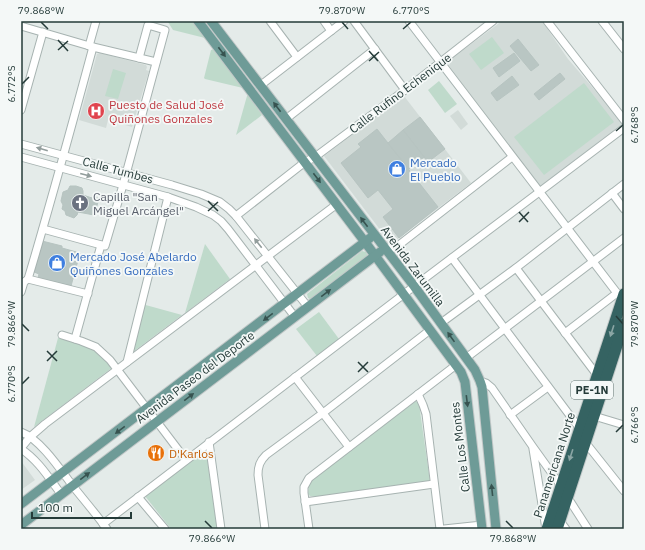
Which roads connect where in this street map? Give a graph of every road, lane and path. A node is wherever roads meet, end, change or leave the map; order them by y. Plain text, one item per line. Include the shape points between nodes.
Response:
1 (96, 21) edge
2 (198, 21) edge
3 (211, 21) edge
4 (270, 21) edge
5 (324, 21) edge
6 (344, 21) edge
7 (354, 21) edge
8 (494, 21) edge
9 (547, 21) edge
10 (602, 21) edge
11 (411, 22) edge
12 (22, 24) edge
13 (331, 31) junction
14 (43, 32) junction
15 (91, 46) junction
16 (624, 49) edge
17 (375, 50) junction
18 (297, 57) junction
19 (139, 58) junction
20 (156, 62) junction
21 (440, 62) junction
22 (261, 85) junction
23 (405, 90) junction
24 (21, 110) edge
25 (286, 119) junction
26 (624, 120) edge
27 (624, 128) edge
28 (21, 144) edge
29 (64, 156) junction
30 (512, 156) junction
31 (21, 157) edge
32 (315, 157) junction
33 (305, 162) junction
34 (60, 168) junction
35 (126, 173) junction
36 (624, 184) edge
37 (123, 185) junction
38 (539, 192) junction
39 (612, 193) junction
40 (168, 197) junction
41 (337, 204) junction
42 (624, 209) edge
43 (236, 216) junction
44 (567, 228) junction
45 (43, 229) junction
46 (374, 235) junction
47 (624, 238) edge
48 (365, 242) junction
49 (103, 246) junction
50 (384, 248) junction
51 (268, 256) junction
52 (375, 256) junction
53 (452, 258) junction
54 (592, 262) junction
55 (256, 265) junction
56 (516, 268) junction
57 (24, 280) edge
58 (414, 286) junction
59 (21, 292) edge
60 (88, 294) junction
61 (298, 294) junction
62 (404, 294) junction
63 (621, 294) edge
64 (479, 295) junction
65 (541, 301) junction
66 (285, 304) junction
67 (308, 307) junction
68 (295, 317) junction
69 (442, 323) junction
70 (624, 324) edge
71 (504, 329) junction
72 (430, 330) junction
73 (565, 333) junction
74 (62, 335) dead end
75 (75, 339) junction
76 (466, 358) junction
77 (127, 362) junction
78 (456, 365) junction
79 (117, 369) junction
80 (597, 375) junction
81 (295, 377) junction
82 (480, 381) junction
83 (548, 386) junction
84 (418, 394) junction
85 (147, 409) junction
86 (323, 412) junction
87 (510, 414) junction
88 (594, 416) junction
89 (157, 422) junction
90 (624, 425) edge
91 (580, 429) junction
92 (21, 432) edge
93 (30, 437) junction
94 (209, 442) junction
95 (585, 442) junction
96 (349, 447) junction
97 (533, 447) junction
98 (21, 448) edge
99 (186, 460) junction
100 (63, 473) junction
101 (52, 481) junction
102 (434, 484) junction
103 (73, 485) junction
104 (561, 486) junction
105 (624, 488) edge
106 (62, 494) junction
107 (138, 497) junction
108 (568, 498) junction
109 (305, 502) junction
110 (21, 504) edge
111 (21, 525) edge
112 (105, 526) edge
113 (561, 526) edge
114 (482, 527) edge
115 (165, 529) edge
116 (221, 529) edge
117 (265, 529) edge
118 (309, 529) edge
119 (440, 529) edge
120 (444, 529) edge
121 (496, 529) edge
122 (546, 529) edge
123 (588, 529) edge

1 - 15 street
2 -> 33 main road, Avenida Zarumilla
3 - 22 main road, Avenida Zarumilla
4 - 18 street
5 - 13 street
6 - 13 street
7 - 17 street
8 - 21 street, Calle Rufino Echenique
9 - 26 street
10 - 16 street
11 - 21 street
12 - 14 street
13 - 18 street
14 - 15 street
14 - 24 street
15 - 19 street
15 - 29 street
17 - 23 street
17 - 25 street
18 - 22 street
19 - 20 street
19 - 20 street via 148,26 165,30
20 - 35 street
21 - 23 street, Calle Rufino Echenique
21 - 30 street
25 -> 22 main road, Avenida Zarumilla
23 - 32 street, Calle Rufino Echenique
25 - 32 main road, Avenida Zarumilla
27 - 38 street
29 -> 28 street, Calle Tumbes
29 - 34 street
29 - 35 street, Calle Tumbes
30 - 38 street
30 - 50 street via 399,245
31 - 34 street, Calle Tumbes
32 - 33 street, Calle Rufino Echenique
46 -> 32 main road, Avenida Zarumilla
33 -> 41 main road, Avenida Zarumilla
33 - 43 street, Calle Rufino Echenique
34 -> 37 street, Calle Tumbes
34 - 45 street
35 - 37 street
35 - 43 street, Calle Tumbes via 201,194 220,202
36 - 39 street
37 - 40 street, Calle Tumbes
37 - 49 street
38 - 44 street
38 - 53 street
39 - 42 street
39 - 44 street
40 - 55 street, Calle Tumbes via 205,210 221,221
40 - 77 street
41 - 48 main road, Avenida Zarumilla
41 - 51 street
51 -> 43 street, Calle Tumbes
44 - 54 street
44 - 56 street
45 - 49 street
45 - 57 street
46 - 48 main road, Avenida Paseo del Deporte
46 - 50 main road, Avenida Zarumilla
47 - 54 street
48 - 52 main road, Avenida Zarumilla
48 - 61 main road, Avenida Paseo del Deporte
49 - 60 street
50 - 52 main road, Avenida Paseo del Deporte
50 - 58 main road, Avenida Zarumilla
51 - 55 street
51 - 61 street, Calle Tumbes
52 - 62 main road, Avenida Zarumilla
67 -> 52 main road, Avenida Paseo del Deporte
53 - 58 street
53 - 64 street
54 - 63 street
54 - 65 street
55 - 66 street, Calle Tumbes
55 - 77 street
56 - 64 street
56 - 65 street
57 - 59 street
57 - 60 street
58 - 62 street
58 - 69 main road, Avenida Zarumilla
60 - 75 street
61 - 66 main road, Avenida Paseo del Deporte
61 - 67 street, Calle Tumbes
62 - 72 main road, Avenida Zarumilla
62 - 81 street
63 - 73 street
63 -> 80 highway, Panamericana Norte / PE-1N
64 - 69 street
64 - 71 street
65 - 71 street
65 - 73 street
66 - 68 street, Calle Tumbes
66 -> 85 main road, Avenida Paseo del Deporte
67 - 68 main road, Avenida Paseo del Deporte
89 -> 68 main road, Avenida Paseo del Deporte
76 -> 69 main road, Avenida Zarumilla
70 - 88 highway, Panamericana Norte / PE-1N
71 - 76 street
71 - 83 street
72 - 78 main road, Avenida Zarumilla
72 - 86 street
73 - 80 street
74 - 75 street
75 - 79 street via 96,347
76 - 82 main road, Avenida Zarumilla
77 - 79 street
78 - 84 street
78 -> 114 main road, Calle Los Montes via 465,382
79 - 85 street
79 - 93 street
80 - 91 highway, Panamericana Norte / PE-1N
81 - 86 street
81 - 94 street
82 - 87 street, Avenida Zarumilla via 492,388
121 -> 82 main road
83 - 87 street
83 - 91 street
84 - 96 street
84 - 102 street via 426,414
85 - 89 street
85 -> 100 main road, Avenida Paseo del Deporte
86 - 96 street
86 - 117 street via 266,455 258,466
87 - 97 street, Avenida Zarumilla
88 - 90 street
88 - 95 highway, Panamericana Norte / PE-1N
89 - 99 street
103 -> 89 main road, Avenida Paseo del Deporte
91 -> 104 highway, Panamericana Norte / PE-1N
92 - 93 street
93 - 98 street
93 - 100 street
94 - 99 street
94 - 116 street
95 - 105 street
95 - 108 highway, Panamericana Norte / PE-1N
96 - 109 street via 308,478 304,487
97 - 104 street, Avenida Zarumilla
97 - 122 street
98 - 101 street
99 - 107 street
100 - 101 main road, Avenida Paseo del Deporte
100 - 103 street
101 - 106 street
101 - 110 main road, Avenida Paseo del Deporte
102 - 109 street
102 - 119 street
103 - 106 main road, Avenida Paseo del Deporte
103 - 112 street
104 - 108 street, Avenida Zarumilla
104 - 122 highway, Panamericana Norte / PE-1N
106 - 111 main road, Avenida Paseo del Deporte
107 - 112 street
107 - 115 street
108 - 113 highway, Panamericana Norte / PE-1N
108 - 123 street, Avenida Zarumilla
109 - 118 street
114 - 120 street

